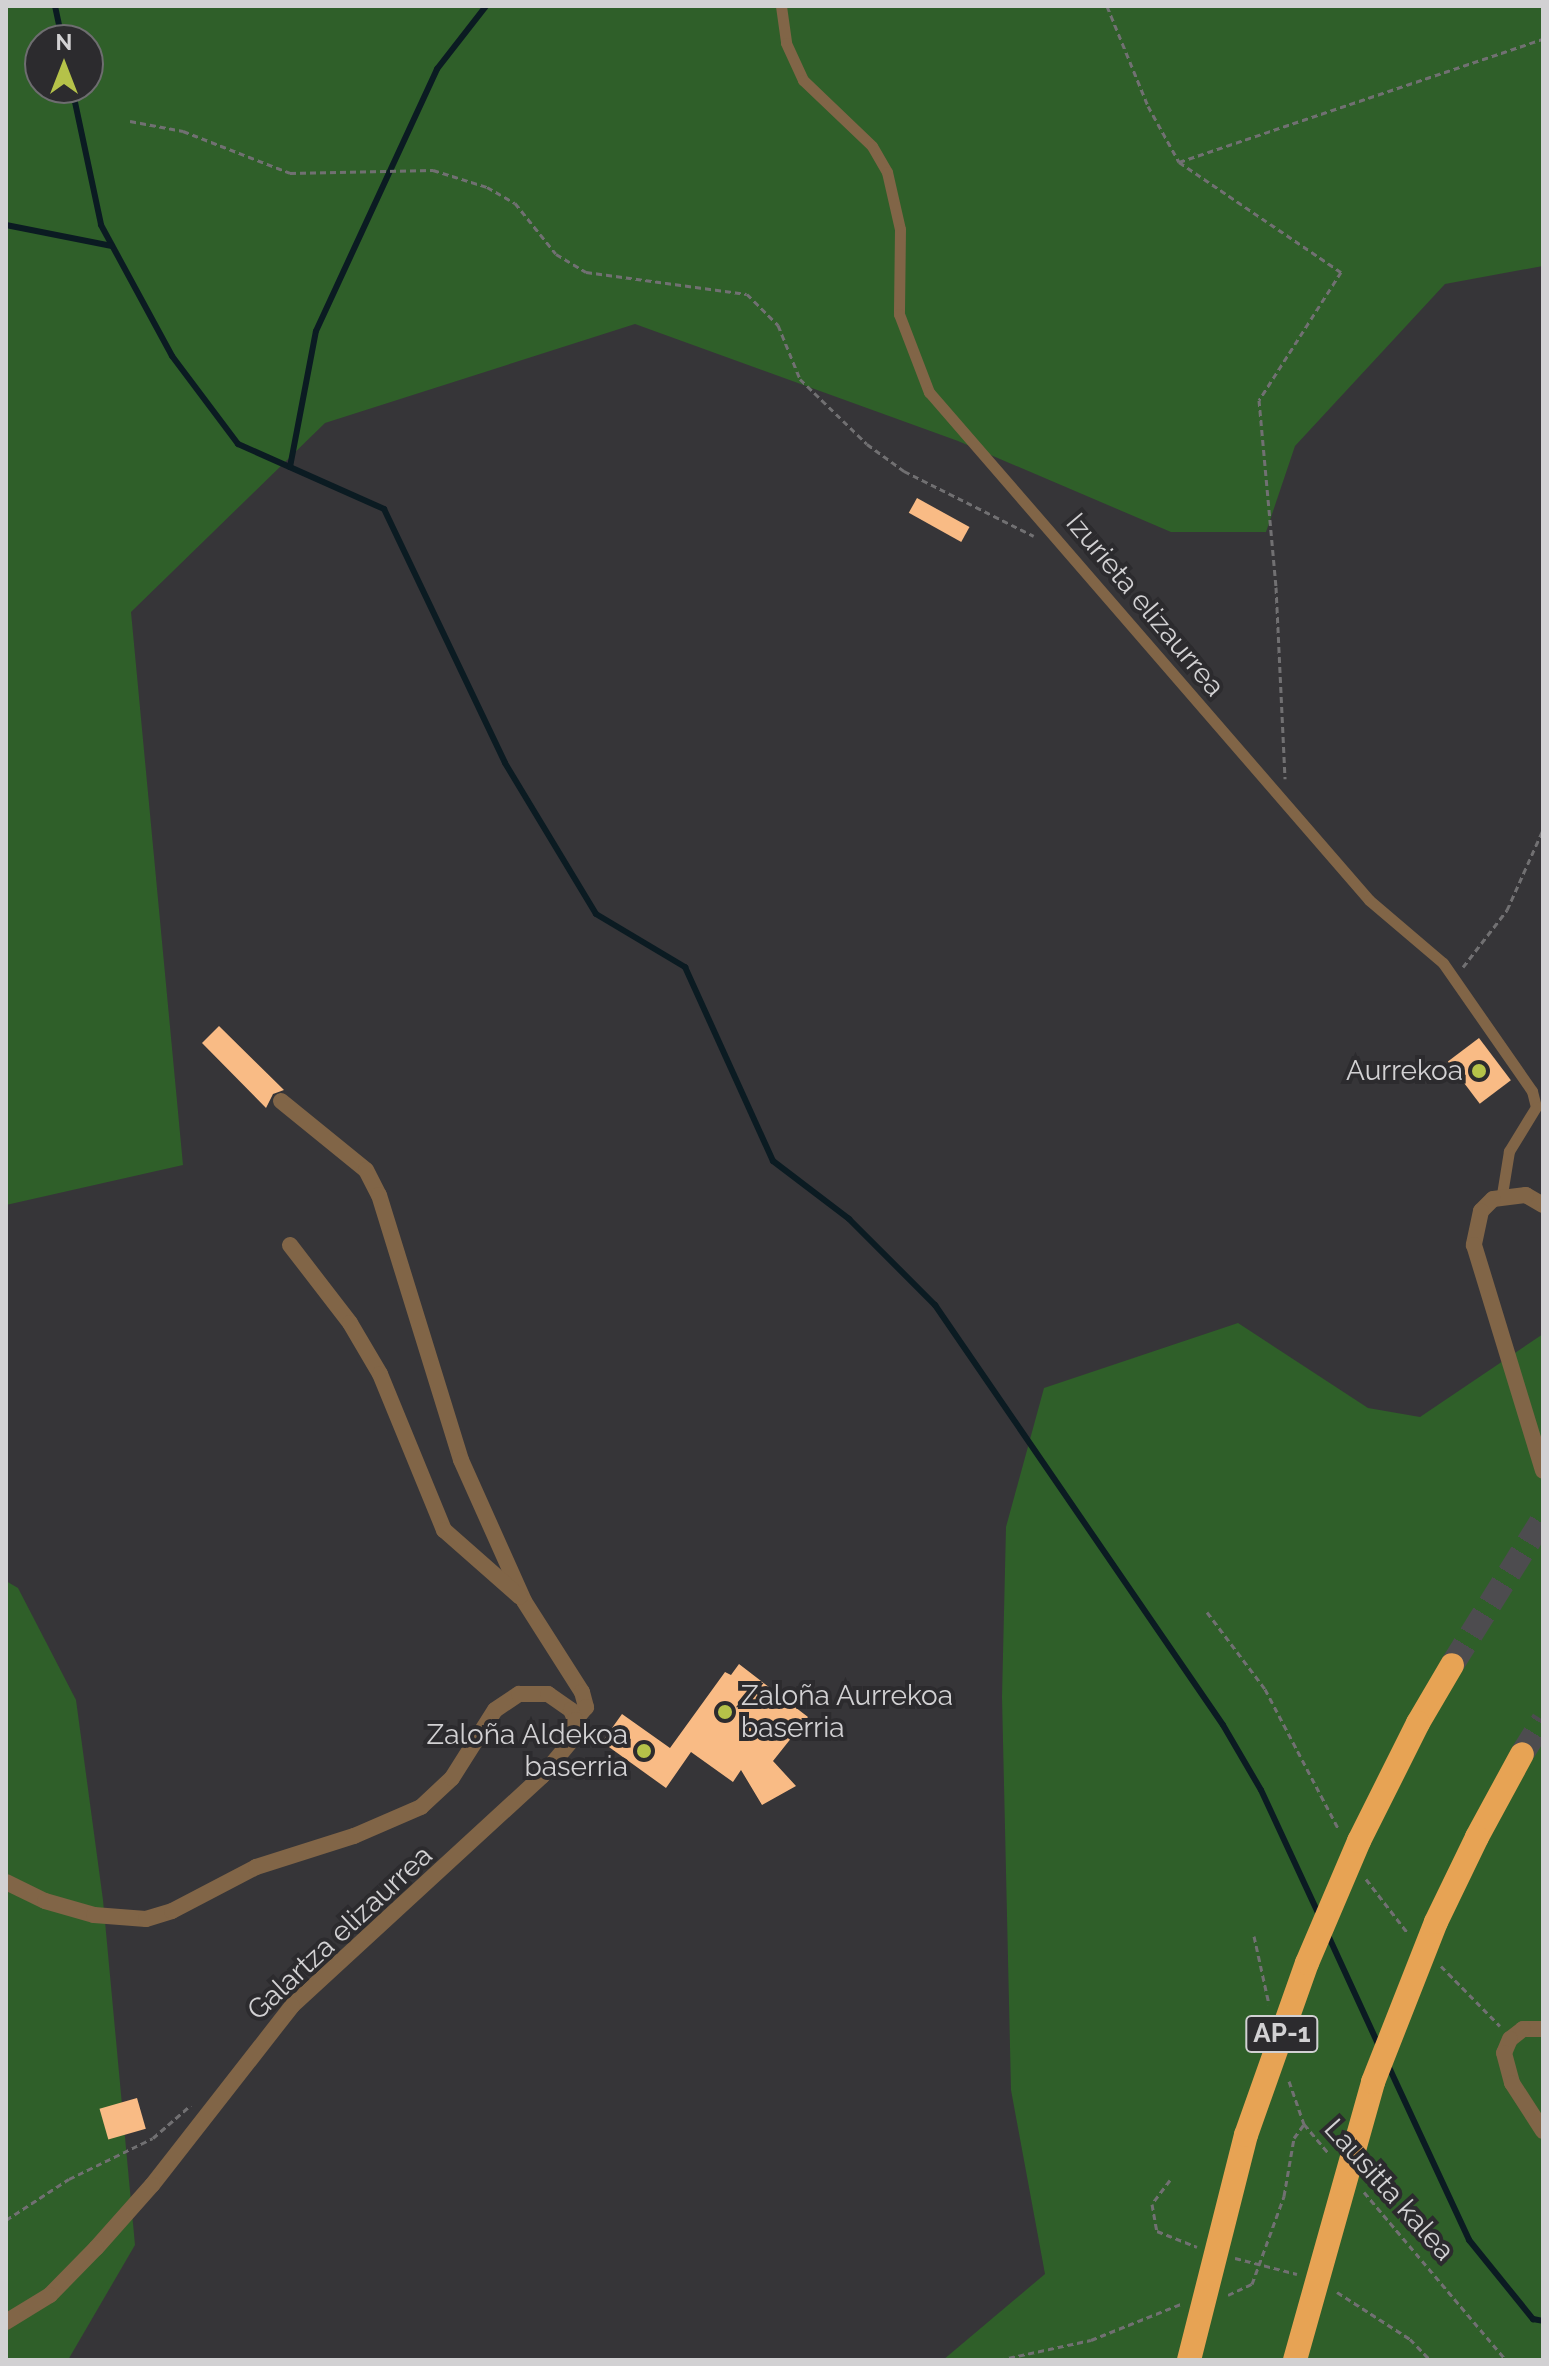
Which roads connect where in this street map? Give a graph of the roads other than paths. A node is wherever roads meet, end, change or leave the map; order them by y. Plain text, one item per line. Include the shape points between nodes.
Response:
1 (781, 6) edge
2 (281, 1101) dead end
3 (1502, 1194) junction
4 (1543, 1205) edge
5 (290, 1245) dead end
6 (1543, 1471) edge
7 (524, 1601) junction
8 (1452, 1665) tunnel mouth
9 (575, 1720) junction
10 (1522, 1754) tunnel mouth
11 (6, 1882) edge
12 (1543, 2029) edge
13 (1543, 2131) edge
14 (6, 2322) edge
15 (1189, 2360) edge
16 (1295, 2360) edge

1 - 3 lane, Izurieta elizaurrea via 788,50 803,80 872,146 887,172 900,229 899,314 919,374 1168,673 1285,797 1369,900 1454,976 1536,1099 1509,1151
2 - 7 street, Galartza elizaurrea via 366,1170 379,1195 461,1460
3 - 4 street via 1526,1195
3 - 6 street via 1481,1211 1474,1245
5 - 7 street, Galartza elizaurrea via 350,1323 380,1374 444,1530
7 - 9 street, Galartza elizaurrea via 582,1692 586,1707
8 - 15 highway, AP-1, bridge via 1359,1841 1302,1977 1246,2135
9 - 11 street, Galartza elizaurrea via 571,1710 548,1694 519,1694 495,1710 452,1778 421,1807 354,1836 256,1867 146,1919 94,1915 45,1901
9 - 14 street, Galartza elizaurrea via 572,1740 542,1776 292,2006 96,2248 50,2295
10 - 16 highway, bridge via 1436,1922 1373,2082
12 - 13 street via 1523,2029 1504,2053 1512,2083

